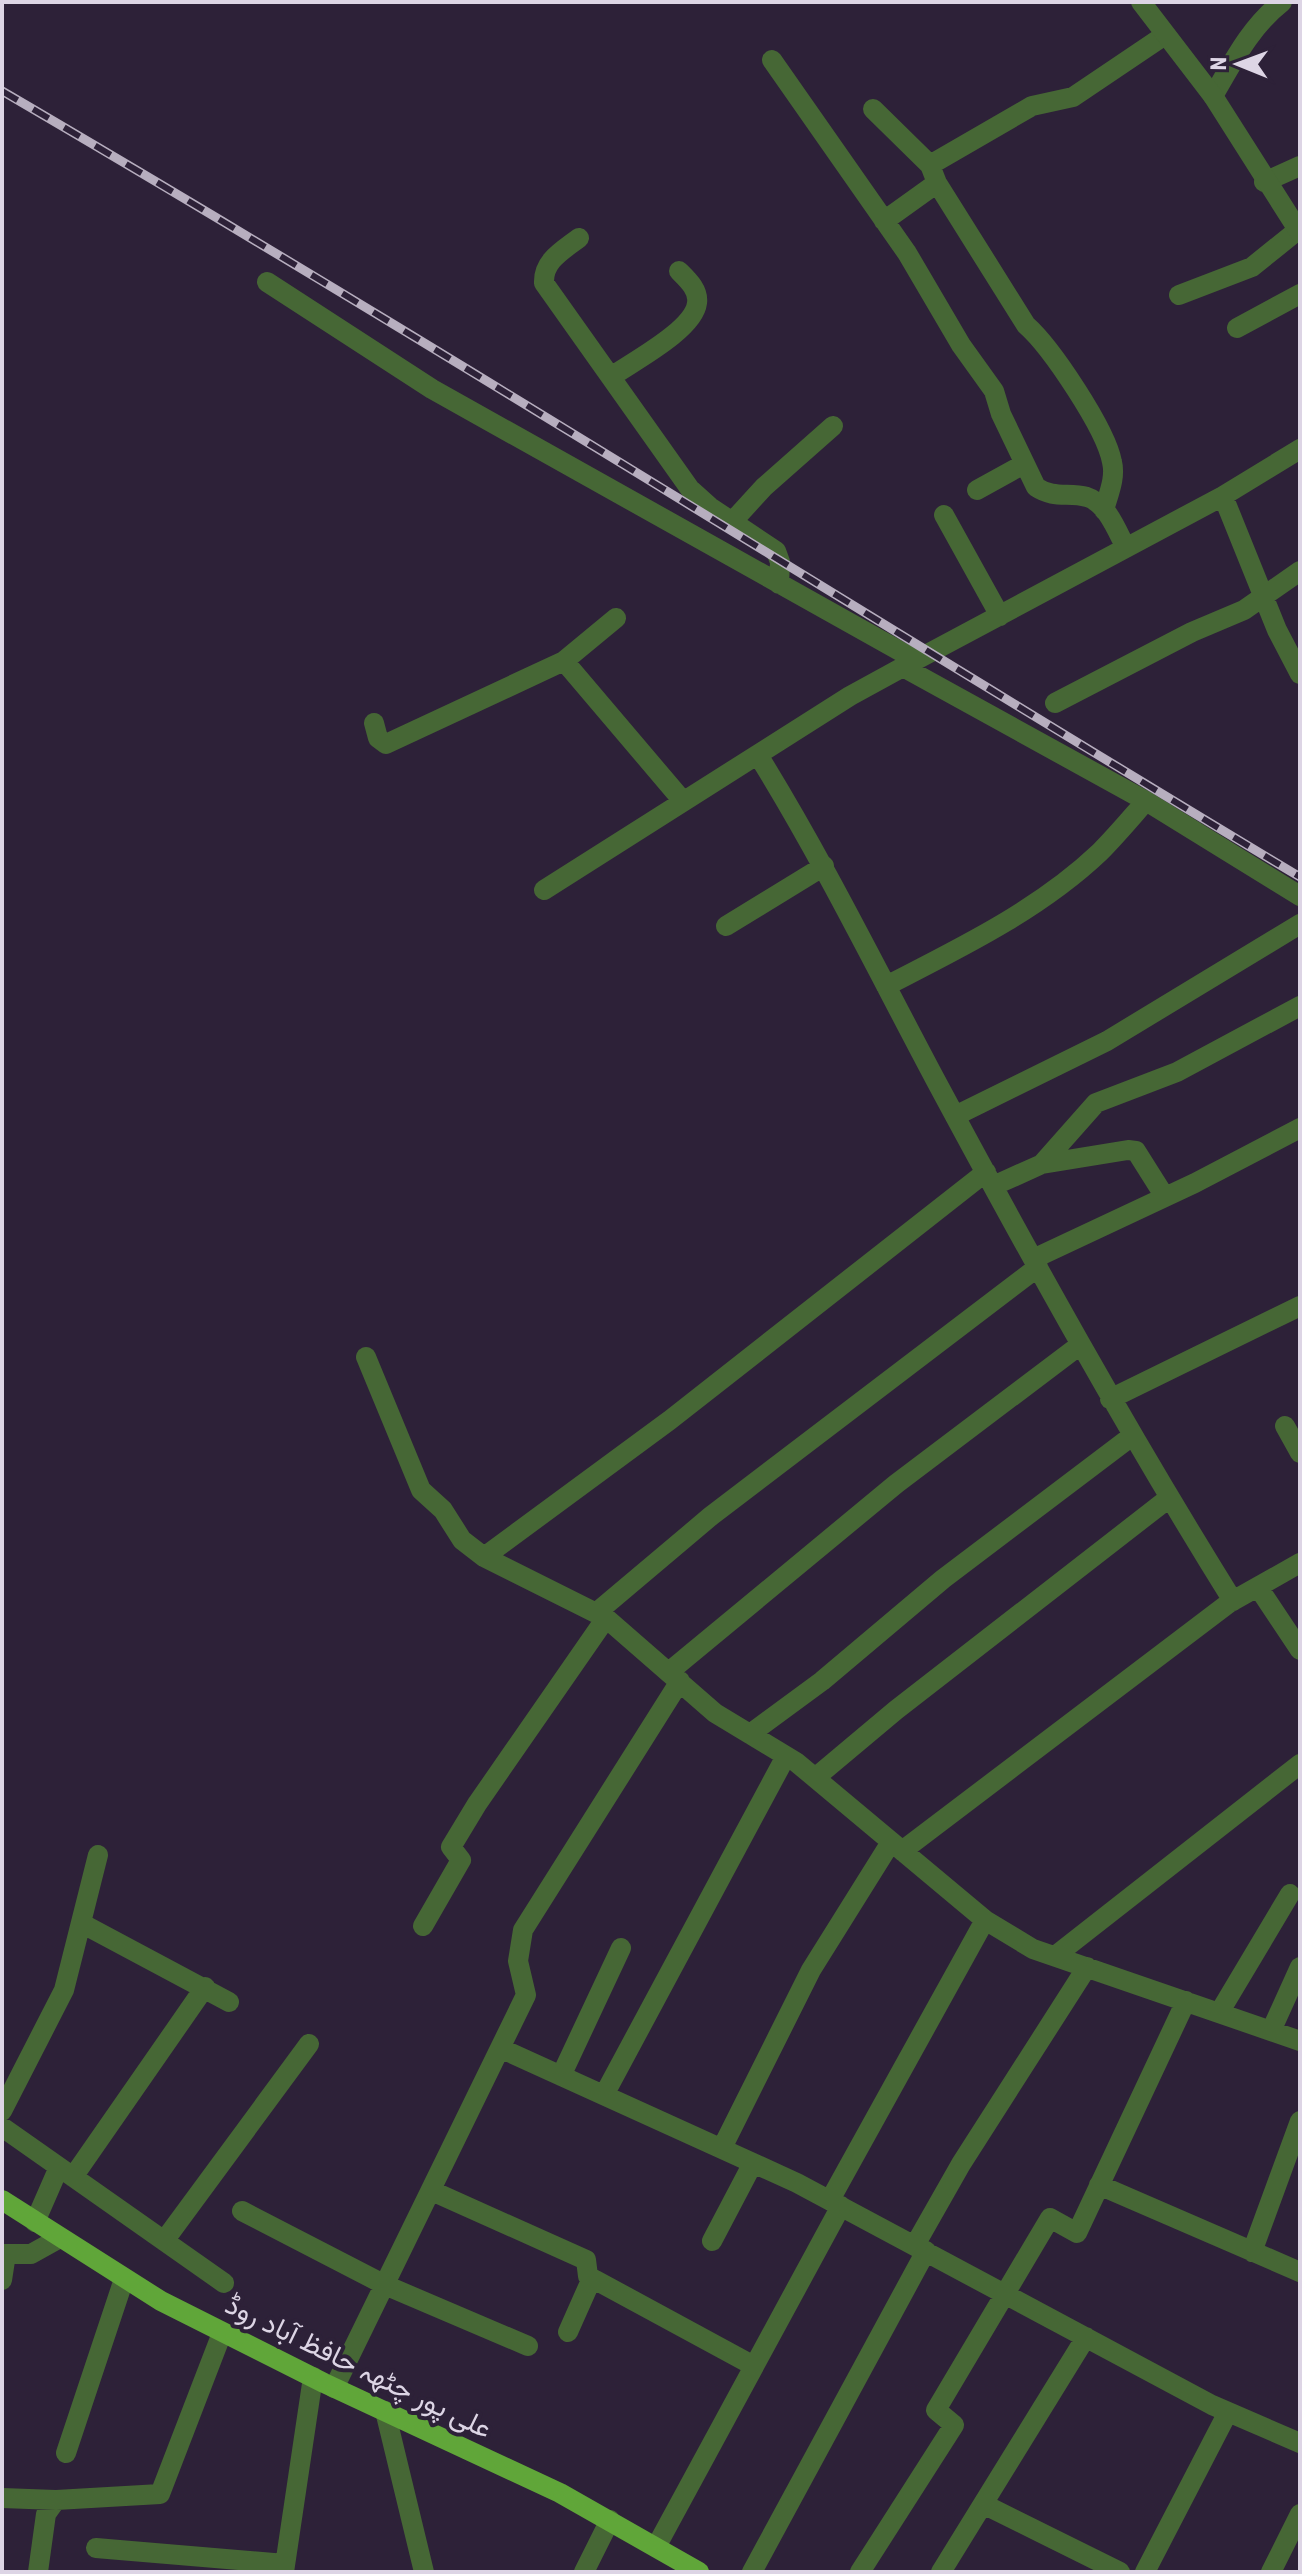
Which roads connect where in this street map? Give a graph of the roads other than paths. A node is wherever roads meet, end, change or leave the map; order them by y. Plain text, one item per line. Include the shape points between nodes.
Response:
1 (1141, 2) edge
2 (1282, 2) edge
3 (1165, 35) junction
4 (772, 60) dead end
5 (1213, 96) junction
6 (873, 109) dead end
7 (1300, 166) edge
8 (933, 174) junction
9 (1264, 182) junction
10 (884, 221) junction
11 (1299, 232) edge
12 (579, 238) dead end
13 (679, 271) dead end
14 (267, 282) dead end
15 (1300, 294) edge
16 (1179, 295) dead end
17 (1237, 328) dead end
18 (611, 377) junction
19 (833, 426) dead end
20 (1300, 449) edge
21 (1024, 464) junction
22 (977, 490) dead end
23 (1223, 496) junction
24 (1104, 510) junction
25 (944, 515) dead end
26 (732, 522) junction
27 (1126, 548) junction
28 (1300, 571) edge
29 (779, 584) junction
30 (1264, 596) junction
31 (1000, 616) junction
32 (616, 618) dead end
33 (564, 661) junction
34 (909, 664) junction
35 (1300, 674) edge
36 (1055, 703) dead end
37 (374, 723) dead end
38 (758, 755) junction
39 (682, 800) junction
40 (1146, 801) junction
41 (824, 866) junction
42 (544, 890) dead end
43 (1300, 896) edge
44 (1300, 924) edge
45 (726, 926) dead end
46 (886, 986) junction
47 (1300, 1006) edge
48 (955, 1116) junction
49 (1300, 1128) edge
50 (1042, 1164) junction
51 (989, 1179) junction
52 (1165, 1197) junction
53 (1036, 1263) junction
54 (1300, 1306) edge
55 (1080, 1345) junction
56 (366, 1357) dead end
57 (1110, 1399) junction
58 (1285, 1426) dead end
59 (1132, 1436) junction
60 (1300, 1453) edge
61 (1169, 1498) junction
62 (484, 1557) junction
63 (1300, 1563) edge
64 (1258, 1587) junction
65 (1233, 1601) junction
66 (601, 1616) junction
67 (1300, 1650) edge
68 (675, 1676) junction
69 (750, 1734) junction
70 (786, 1756) junction
71 (1300, 1764) edge
72 (815, 1778) junction
73 (896, 1846) junction
74 (98, 1855) dead end
75 (1290, 1894) dead end
76 (985, 1920) junction
77 (81, 1923) junction
78 (423, 1926) dead end
79 (621, 1948) dead end
80 (1055, 1956) junction
81 (1087, 1967) junction
82 (1300, 1967) edge
83 (205, 1987) junction
84 (1186, 2001) junction
85 (229, 2002) dead end
86 (1219, 2013) junction
87 (1271, 2031) junction
88 (1300, 2041) edge
89 (309, 2044) dead end
90 (502, 2049) junction
91 (561, 2076) junction
92 (604, 2095) junction
93 (2, 2111) edge
94 (1300, 2121) edge
95 (2, 2127) edge
96 (722, 2148) junction
97 (753, 2163) junction
98 (66, 2172) junction
99 (1099, 2185) junction
100 (432, 2191) junction
101 (2, 2200) edge
102 (836, 2203) junction
103 (242, 2211) dead end
104 (35, 2222) junction
105 (58, 2239) junction
106 (164, 2241) junction
107 (712, 2241) dead end
108 (920, 2248) junction
109 (1252, 2252) junction
110 (4, 2254) edge
111 (1300, 2272) edge
112 (592, 2278) junction
113 (124, 2279) junction
114 (2, 2280) edge
115 (224, 2283) dead end
116 (385, 2285) junction
117 (1004, 2293) junction
118 (568, 2332) dead end
119 (222, 2333) junction
120 (1086, 2337) junction
121 (528, 2346) dead end
122 (754, 2366) junction
123 (313, 2377) junction
124 (334, 2388) junction
125 (385, 2411) junction
126 (1228, 2412) junction
127 (1300, 2443) edge
128 (66, 2453) dead end
129 (2, 2498) edge
130 (56, 2500) junction
131 (983, 2504) junction
132 (1300, 2514) edge
133 (610, 2520) junction
134 (656, 2547) junction
135 (96, 2548) dead end
136 (284, 2568) edge
137 (691, 2569) edge
138 (38, 2572) edge
139 (424, 2572) edge
140 (584, 2572) edge
141 (752, 2572) edge
142 (860, 2572) edge
143 (941, 2572) edge
144 (1120, 2572) edge
145 (1145, 2572) edge
146 (1271, 2572) edge

1 - 3 street
2 - 5 street via 1243,44
3 - 5 street
3 - 8 street via 1073,97 1032,106
4 - 10 street
5 - 9 street
6 - 8 street
7 - 9 street
8 - 10 street
8 - 24 street via 1026,325 1042,339 1099,429 1114,474
9 - 11 street
10 - 21 street via 994,391
11 - 16 street via 1252,267
12 - 18 street via 551,260 544,283
13 - 18 street via 698,301 691,320
14 - 29 street via 432,389
15 - 17 street
18 - 26 street via 690,489
19 - 26 street
20 - 23 street
21 - 22 street
21 - 24 street via 1046,494 1086,497
23 - 27 street
23 - 30 street
24 - 27 street
25 - 31 street
26 - 29 street via 776,551
27 - 31 street
28 - 30 street
29 - 34 street
30 - 35 street
30 - 36 street
31 - 34 street
32 - 33 street
33 - 37 street via 386,744
33 - 39 street
34 - 38 street
34 - 40 street
38 - 39 street
38 - 41 street
39 - 42 street
40 - 43 street
40 - 46 street via 1100,852 1039,900
41 - 45 street
41 - 46 street
44 - 48 street via 1107,1041
46 - 48 street
47 - 50 street via 1177,1072 1096,1103
48 - 51 street
49 - 52 street
50 - 51 street
50 - 52 street via 1136,1151
51 - 53 street
51 - 62 street
52 - 53 street
53 - 55 street
53 - 66 street via 711,1516
54 - 57 street
55 - 57 street
55 - 68 street via 896,1484
56 - 62 street via 421,1490 443,1510 462,1540
57 - 59 street
58 - 60 street
59 - 61 street
59 - 69 street
61 - 65 street
61 - 72 street
62 - 66 street
63 - 64 street
64 - 65 street
64 - 67 street
65 - 73 street
66 - 68 street
66 - 78 street via 451,1847 461,1860
68 - 69 street via 715,1713
68 - 90 street via 523,1930 518,1961 526,1995
69 - 70 street
70 - 72 street
70 - 92 street
71 - 80 street
72 - 73 street
73 - 76 street
73 - 96 street via 811,1970
74 - 77 street
75 - 86 street
76 - 80 street
76 - 102 street
77 - 83 street
77 - 93 street via 64,1990
79 - 91 street
80 - 81 street
81 - 84 street
81 - 108 street via 961,2164
82 - 87 street
83 - 85 street
83 - 98 street
84 - 86 street
84 - 99 street
86 - 87 street
87 - 88 street
89 - 106 street
90 - 91 street
90 - 100 street
91 - 92 street
92 - 96 street
94 - 109 street
95 - 98 street
96 - 97 street
97 - 102 street
97 - 107 street
98 - 104 street
98 - 106 street
99 - 109 street
99 - 117 street via 1077,2233 1050,2218
100 - 112 street via 586,2260
100 - 116 street
101 - 104 main road, علی پور چٹھہ حافظ آباد روڈ
102 - 108 street
102 - 122 street
103 - 116 street
104 - 105 main road, علی پور چٹھہ حافظ آباد روڈ
105 - 110 street via 31,2254
105 - 113 main road, علی پور چٹھہ حافظ آباد روڈ
106 - 115 street
108 - 117 street
108 - 141 street
109 - 111 street
110 - 114 street
112 - 118 street
112 - 122 street
113 - 119 main road, علی پور چٹھہ حافظ آباد روڈ
113 - 128 street
116 - 121 street
116 - 124 street
117 - 120 street
117 - 142 street via 936,2410 954,2425
119 - 123 main road, علی پور چٹھہ حافظ آباد روڈ
119 - 130 street via 160,2494
120 - 126 street
120 - 131 street
122 - 134 street
123 - 124 main road, علی پور چٹھہ حافظ آباد روڈ
123 - 136 street
124 - 125 main road, علی پور چٹھہ حافظ آباد روڈ
125 - 133 main road, علی پور چٹھہ حافظ آباد روڈ
125 - 139 street
126 - 127 street
126 - 145 street
129 - 130 street
130 - 138 street via 46,2514
131 - 143 street
131 - 144 street
132 - 146 street
133 - 134 main road, علی پور چٹھہ حافظ آباد روڈ
133 - 140 street
134 - 137 main road, علی پور چٹھہ حافظ آباد روڈ
135 - 136 street

